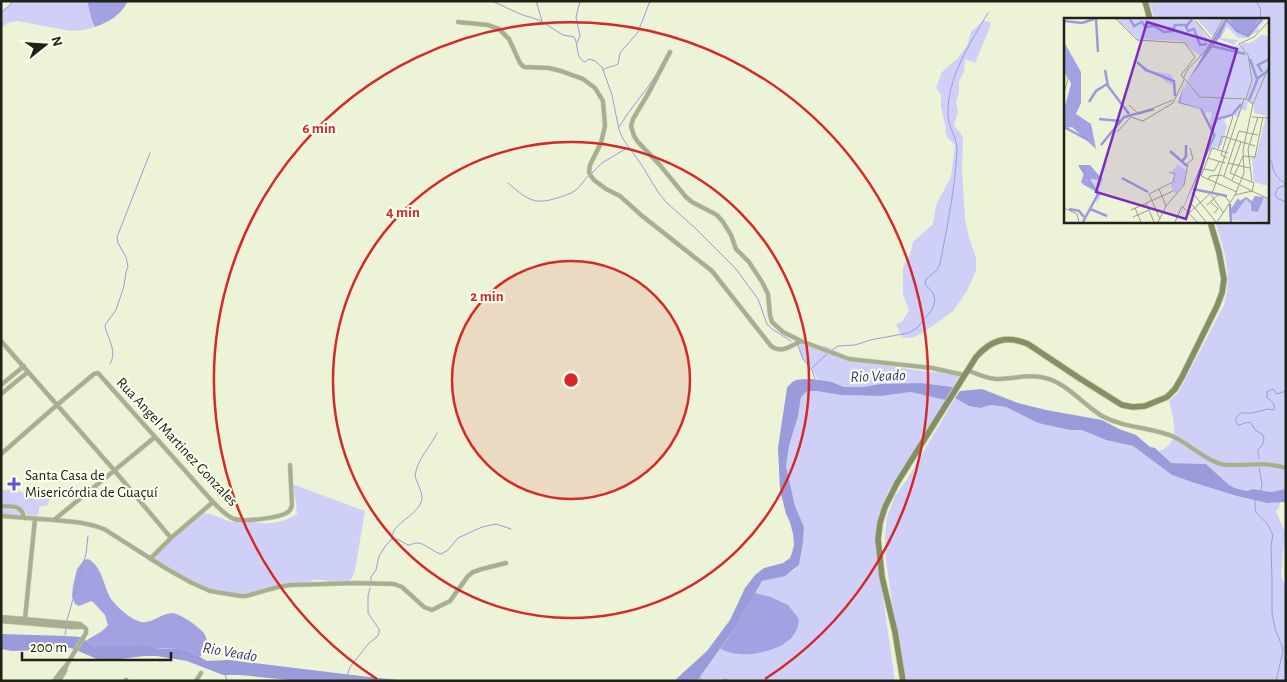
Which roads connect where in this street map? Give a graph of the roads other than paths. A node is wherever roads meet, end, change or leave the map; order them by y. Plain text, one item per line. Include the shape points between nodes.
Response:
1 (1145, 1) edge
2 (1150, 18) edge
3 (458, 22) dead end
4 (670, 52) dead end
5 (1210, 222) edge
6 (1, 341) edge
7 (800, 341) junction
8 (24, 366) junction
9 (28, 372) junction
10 (965, 373) junction
11 (1, 385) edge
12 (1, 394) edge
13 (57, 405) junction
14 (155, 437) junction
15 (1, 454) edge
16 (290, 465) dead end
17 (1286, 468) edge
18 (114, 470) junction
19 (213, 502) junction
20 (1, 506) edge
21 (1, 516) edge
22 (24, 518) junction
23 (35, 519) junction
24 (54, 520) junction
25 (171, 538) junction
26 (151, 558) junction
27 (506, 563) dead end
28 (1, 617) edge
29 (25, 619) junction
30 (1, 622) edge
31 (84, 627) junction
32 (66, 666) junction
33 (201, 673) dead end
34 (54, 681) edge
35 (58, 681) edge
36 (196, 681) edge
37 (902, 681) edge

1 - 2 main road
3 - 7 street via 500,29 524,67 555,70 590,83 602,101 605,126 589,169 594,180 620,196 712,271 775,350
4 - 7 street via 633,119 634,136 686,197 723,222 738,252 749,262 768,294 772,322
5 - 10 main road via 1224,279 1222,293 1182,377 1167,397 1145,406 1122,405 1028,344 1009,338 989,344
6 - 8 street
7 - 10 street via 849,359
8 - 9 street
8 - 11 street
9 - 12 street
9 - 13 street
10 - 17 street via 998,379 1028,376 1049,379 1110,420 1169,435 1219,464
10 - 37 main road via 897,483 880,523 878,538 882,577
13 - 14 street, Rua Angel Martinez Gonzales via 98,373
13 - 15 street
13 - 18 street
14 - 18 street
14 - 19 street, Rua Angel Martinez Gonzales
16 - 19 street, Rua Angel Martinez Gonzales via 292,505 286,514 240,520 230,517
18 - 24 street
18 - 25 street
19 - 25 street
20 - 22 street via 20,509
21 - 22 street
22 - 23 street
23 - 24 street
23 - 29 street
24 - 26 street via 94,524
25 - 26 street
26 - 27 street via 200,587 236,596 290,585 394,584 400,585 424,607 432,610 450,601 473,572
28 - 29 street
29 - 31 street
30 - 31 street
31 - 32 street via 87,631
32 - 34 street
32 - 35 street
33 - 36 street

